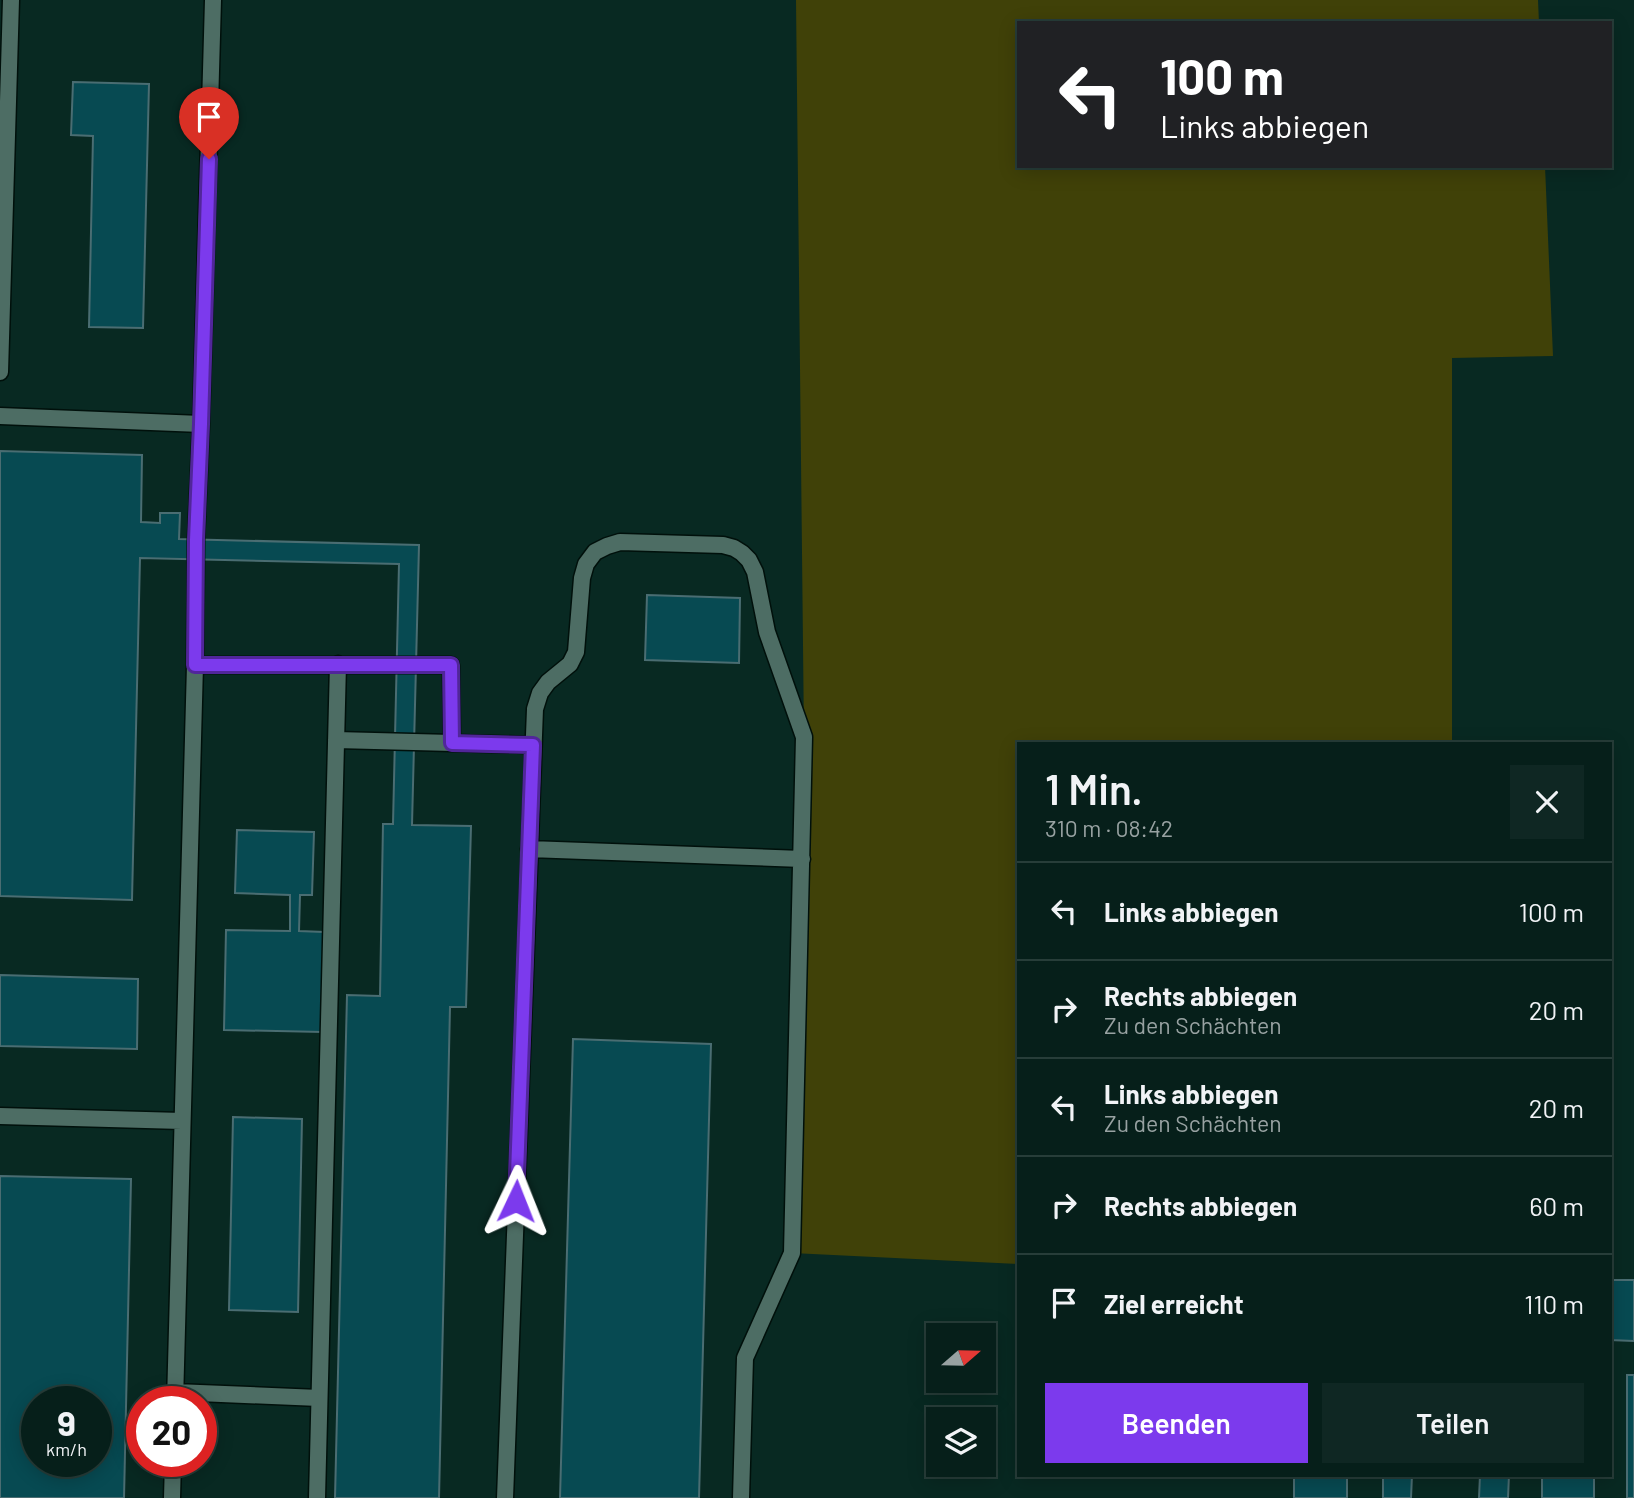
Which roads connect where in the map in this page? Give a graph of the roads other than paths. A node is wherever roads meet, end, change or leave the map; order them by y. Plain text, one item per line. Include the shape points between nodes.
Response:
1 (11, 0) edge
2 (213, 0) edge
3 (0, 372) edge
4 (0, 416) edge
5 (201, 424) junction
6 (338, 664) junction
7 (195, 665) junction
8 (336, 740) junction
9 (452, 743) junction
10 (533, 745) junction
11 (529, 849) junction
12 (802, 859) junction
13 (0, 1116) edge
14 (182, 1121) junction
15 (175, 1386) edge
16 (217, 1397) edge
17 (319, 1398) junction
18 (173, 1477) edge
19 (172, 1498) edge
20 (317, 1498) edge
21 (505, 1498) edge
22 (741, 1498) edge

1 - 3 lane
2 - 5 lane
4 - 5 lane
5 - 7 lane
6 - 7 lane
6 - 8 lane
6 - 9 lane via 451,665
7 - 14 lane
8 - 9 lane
8 - 17 lane
9 - 10 lane
10 - 11 lane
10 - 12 lane via 534,709 540,693 576,652 582,579 595,552 620,542 734,548 755,572 767,632 804,737
11 - 12 lane
11 - 21 lane
12 - 22 lane via 792,1253 745,1358
13 - 14 lane
14 - 15 lane
16 - 17 lane
17 - 20 lane
18 - 19 lane

